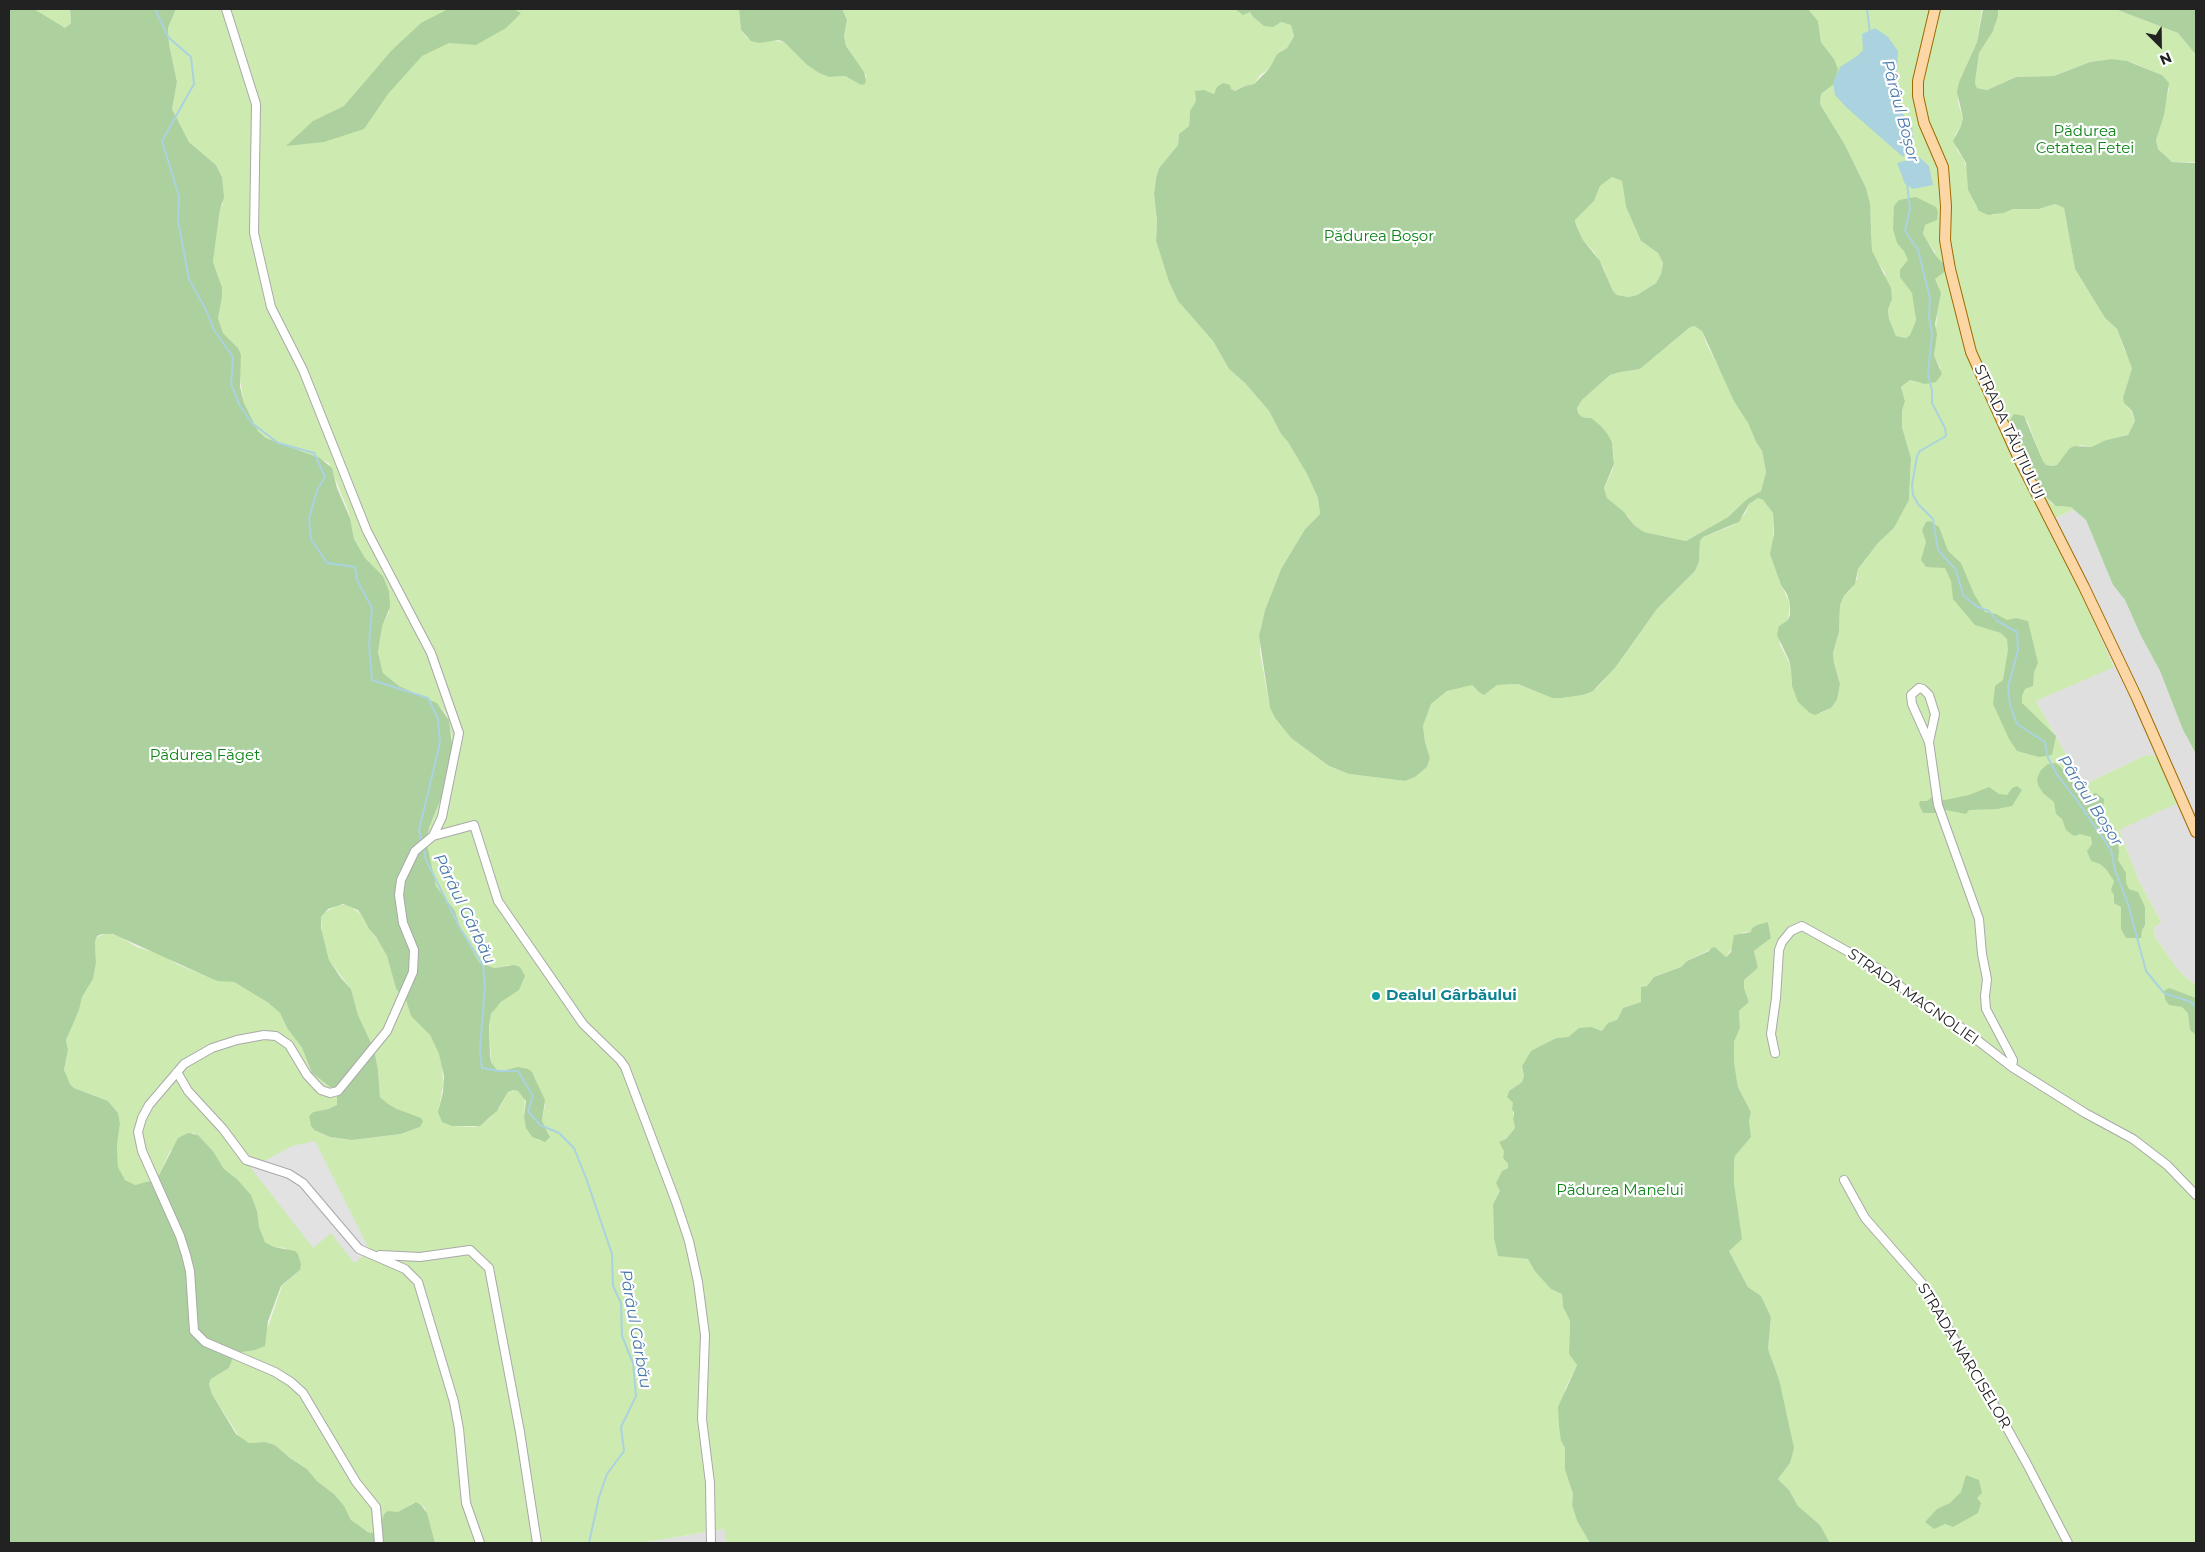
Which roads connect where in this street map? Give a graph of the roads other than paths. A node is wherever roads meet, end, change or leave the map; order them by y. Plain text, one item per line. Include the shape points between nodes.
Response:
1 (226, 9) edge
2 (1935, 9) edge
3 (1929, 742) junction
4 (2196, 832) edge
5 (429, 838) junction
6 (1775, 1053) dead end
7 (2012, 1067) junction
8 (177, 1072) junction
9 (1844, 1180) dead end
10 (2196, 1195) edge
11 (370, 1254) junction
12 (379, 1543) edge
13 (480, 1543) edge
14 (537, 1543) edge
15 (711, 1543) edge
16 (2068, 1543) edge

1 - 5 street via 256,104 254,233 271,307 303,370 367,531 431,654 459,733 442,817
2 - 4 main road, STRADA TĂUȚIULUI via 1918,81 1918,96 1924,123 1943,167 1945,240 1971,352 2137,698
3 - 3 street via 1912,704 1911,695 1919,688 1929,695 1935,714
3 - 7 street via 1938,806 1979,918 1987,980 1986,1009 2013,1060
5 - 8 street via 418,847 401,880 398,895 403,923 415,957 410,982 381,1041 338,1091 321,1090 307,1075 289,1045 272,1035 237,1040 212,1048 193,1057
5 - 15 street via 474,825 498,901 583,1024 625,1067 676,1202 698,1282 705,1335 702,1419 710,1483
6 - 7 street, STRADA MAGNOLIEI via 1771,1034 1778,950 1791,931 1802,926 1882,970 1918,1001 1959,1026
7 - 10 street via 2141,1145 2167,1165
8 - 11 street via 188,1091 246,1160 289,1174 303,1184 354,1244
8 - 12 street via 142,1118 138,1138 186,1254 194,1331 205,1342 274,1372 302,1393 356,1482 376,1507
9 - 16 street, STRADA NARCISELOR via 1865,1218 1928,1290 2018,1446
11 - 13 street via 411,1273 424,1296 454,1402 466,1503
11 - 14 street via 420,1257 470,1250 489,1268

